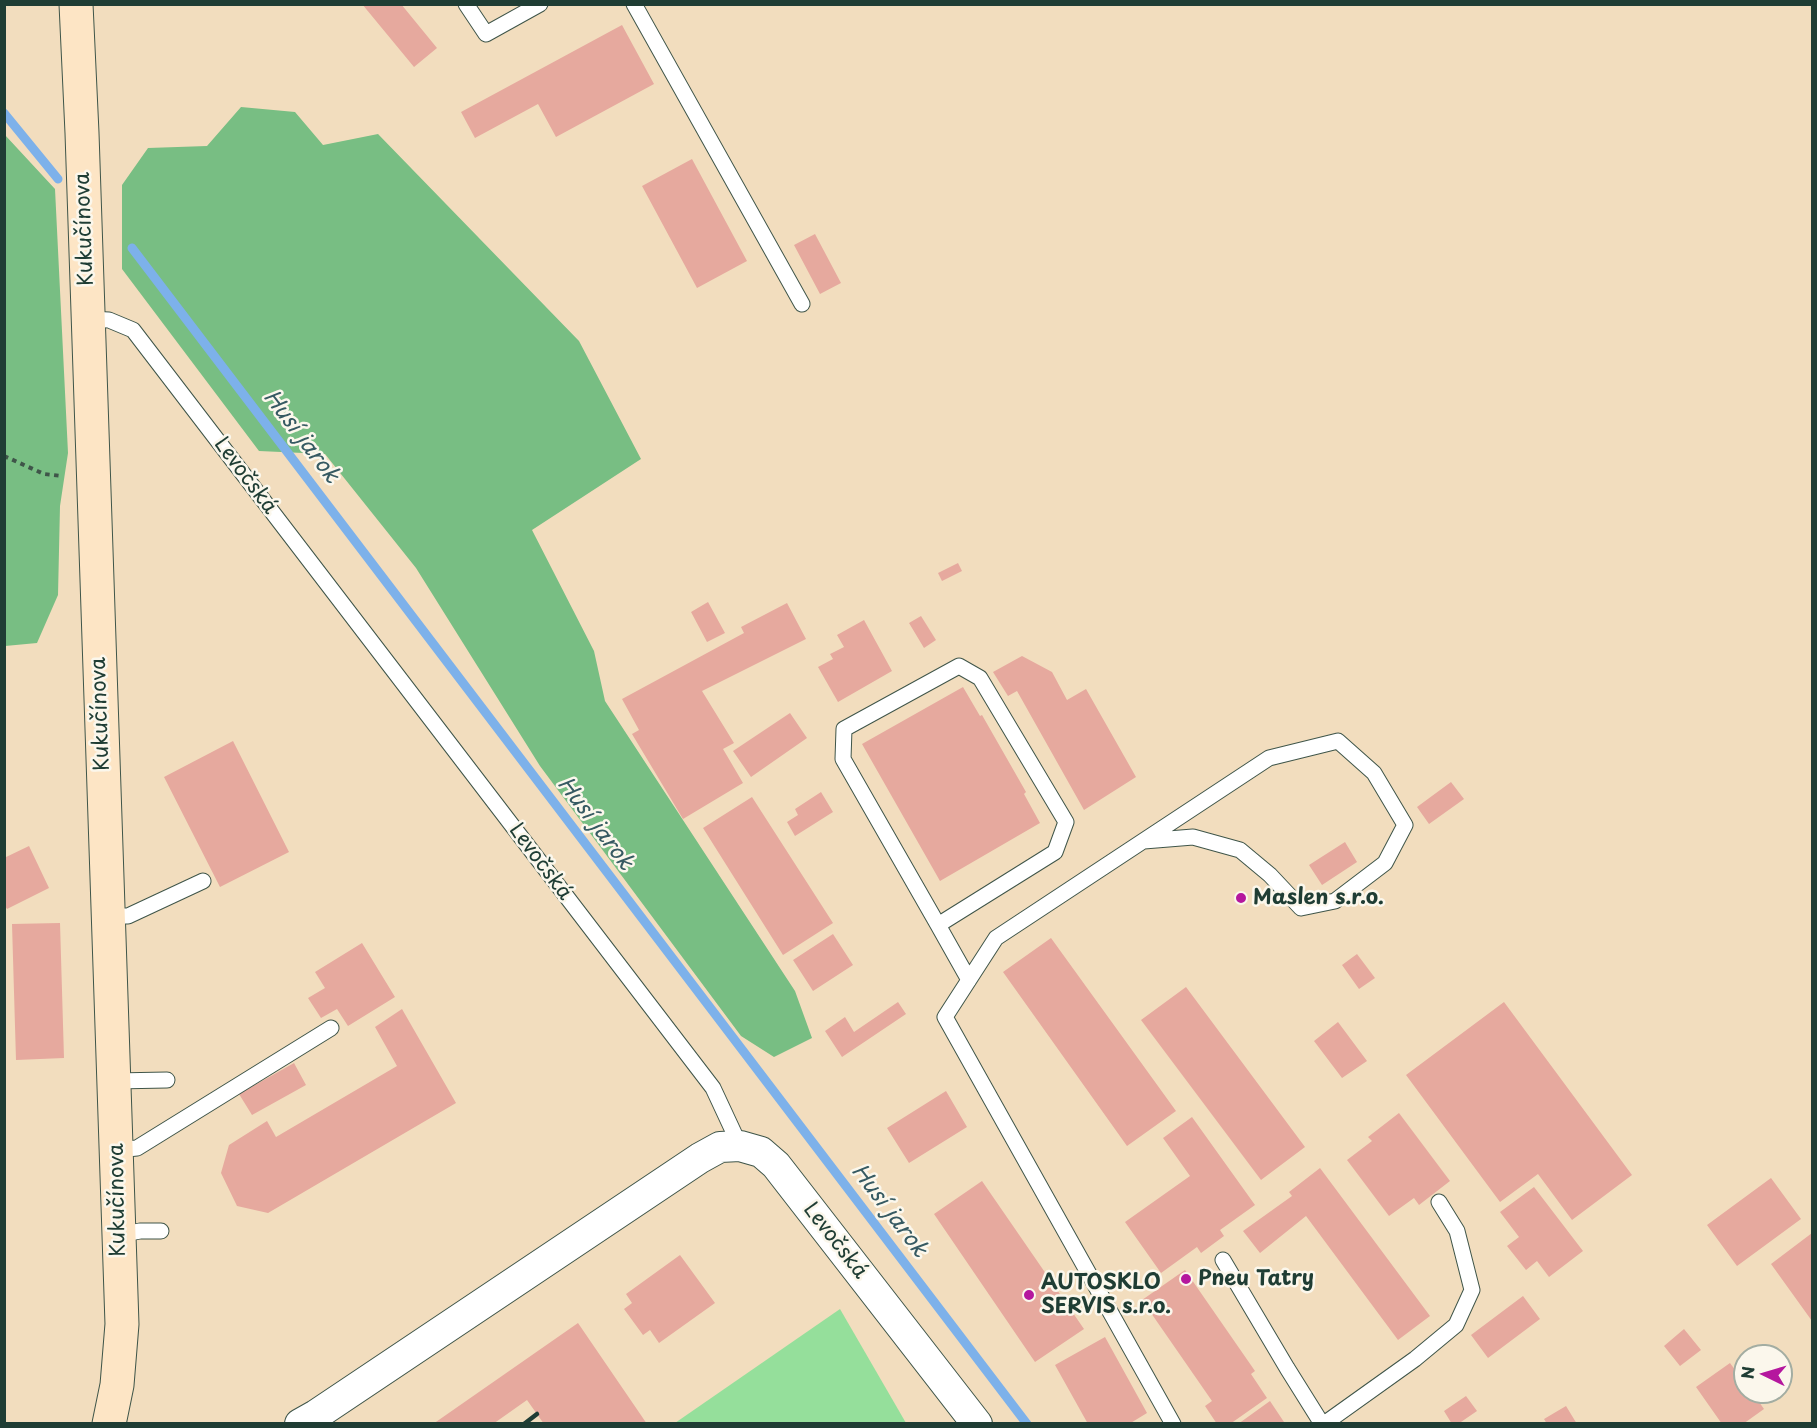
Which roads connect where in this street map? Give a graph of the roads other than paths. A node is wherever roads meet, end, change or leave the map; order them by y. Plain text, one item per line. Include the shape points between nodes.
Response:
1 (76, 4) edge
2 (466, 4) edge
3 (540, 4) edge
4 (634, 4) edge
5 (802, 304) dead end
6 (88, 319) junction
7 (1144, 841) junction
8 (203, 881) dead end
9 (107, 916) junction
10 (938, 925) junction
11 (969, 980) junction
12 (331, 1028) dead end
13 (167, 1080) dead end
14 (115, 1081) junction
15 (740, 1146) junction
16 (117, 1150) junction
17 (1438, 1202) dead end
18 (160, 1231) dead end
19 (118, 1235) junction
20 (1223, 1260) dead end
21 (109, 1424) edge
22 (300, 1424) edge
23 (977, 1424) edge
24 (1173, 1424) edge
25 (1323, 1424) edge

1 - 6 street, Kukučínova
2 - 3 lane via 486,34
4 - 5 lane
6 - 9 street, Kukučínova
6 - 15 lane, Levočská via 109,320 133,330 713,1088
7 - 7 lane via 1269,758 1338,741 1374,773 1405,825 1385,863 1335,901 1301,908 1240,850 1193,837
7 - 11 lane via 996,938
8 - 9 lane via 128,916
9 - 14 street, Kukučínova
10 - 10 lane via 843,759 844,729 959,666 980,678 1066,822 1055,852
10 - 11 lane
11 - 24 lane via 945,1017
12 - 16 lane via 137,1148
13 - 14 lane
14 - 16 street, Kukučínova
15 - 22 street via 720,1148 700,1158
15 - 23 street, Levočská via 761,1152 776,1165
16 - 19 street, Kukučínova
17 - 25 lane via 1457,1231 1472,1290 1456,1324 1415,1359
18 - 19 lane
19 - 21 street, Kukučínova via 122,1324
20 - 25 lane

